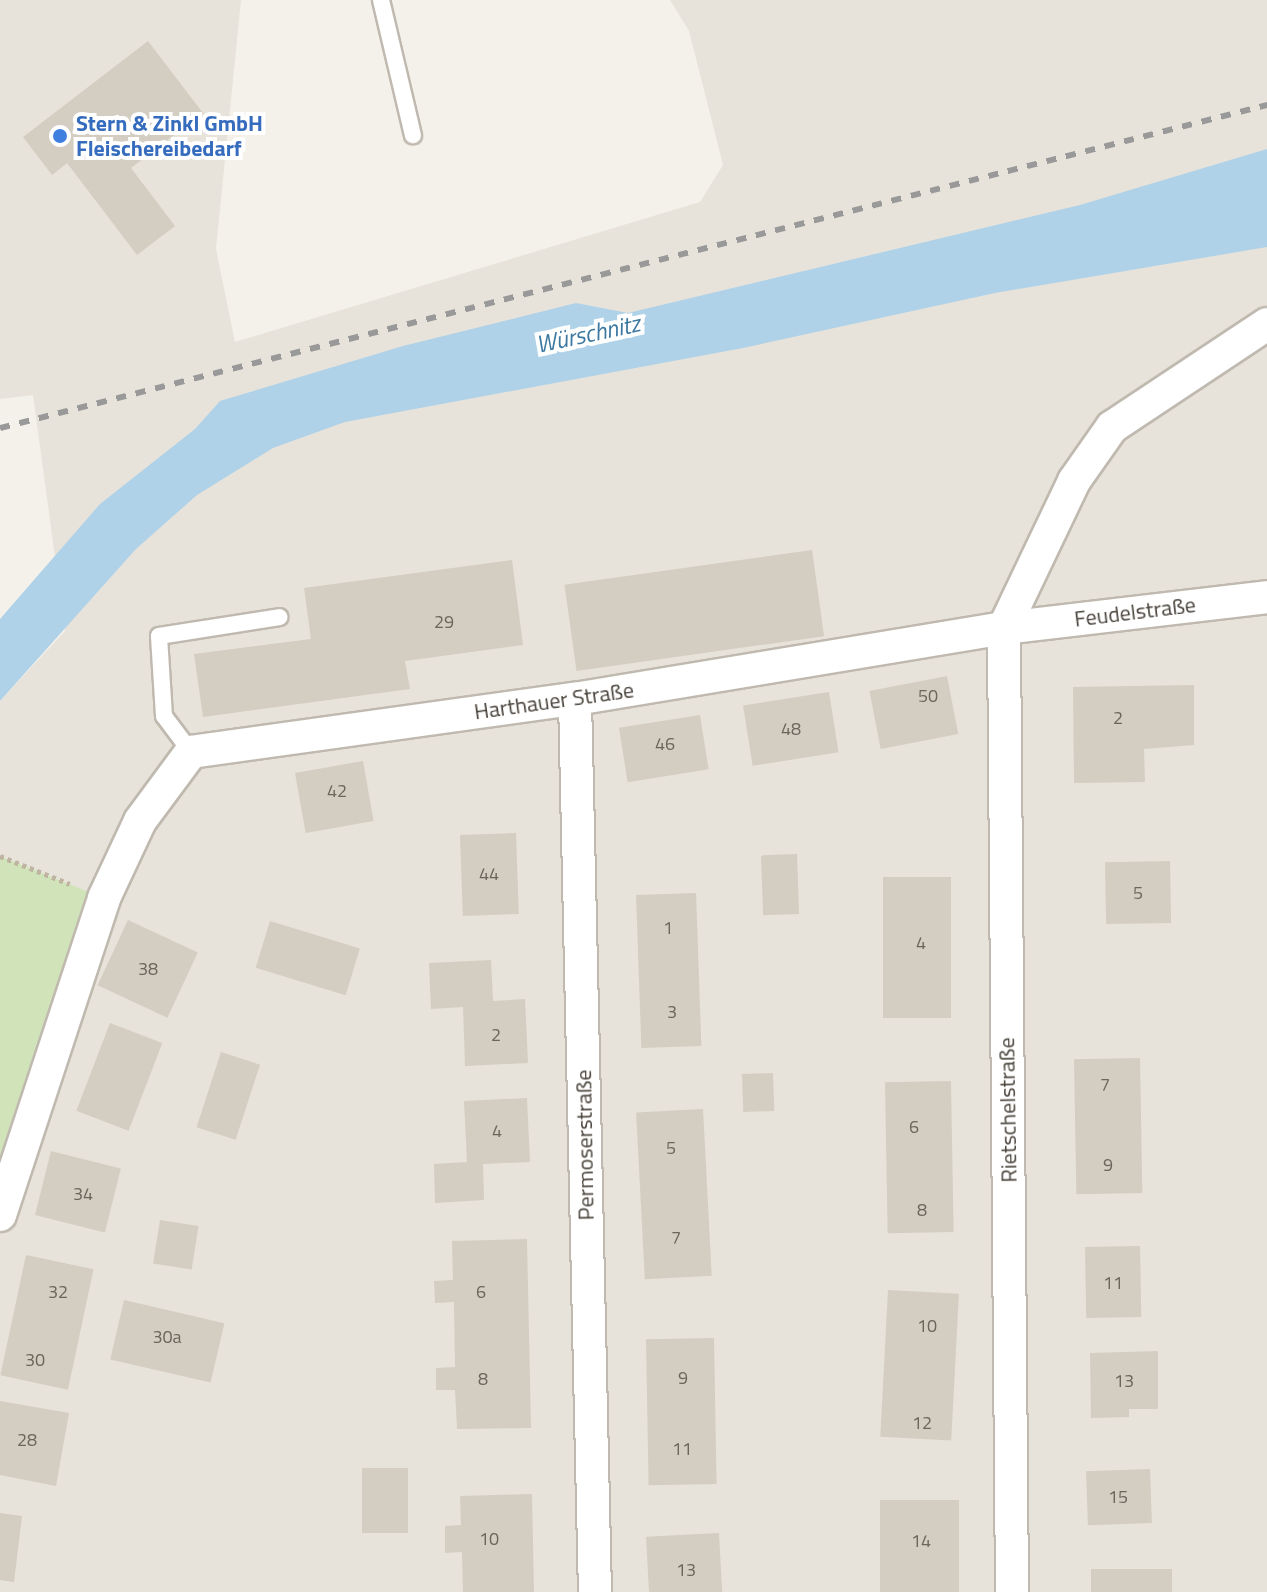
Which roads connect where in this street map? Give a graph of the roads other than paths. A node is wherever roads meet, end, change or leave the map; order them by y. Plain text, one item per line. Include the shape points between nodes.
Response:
1 (381, 0) edge
2 (413, 135) dead end
3 (1267, 324) edge
4 (1267, 597) edge
5 (280, 617) dead end
6 (1004, 628) junction
7 (575, 699) junction
8 (191, 752) junction
9 (0, 1215) edge
10 (595, 1592) edge
11 (1012, 1592) edge

1 - 2 lane
3 - 6 street via 1112,427 1074,481
4 - 6 street, Feudelstraße
5 - 8 lane via 159,636 164,716
6 - 7 street, Harthauer Straße
6 - 11 street, Rietschelstraße
7 - 8 street, Harthauer Straße
7 - 10 street, Permoserstraße
8 - 9 street via 140,821 104,898

